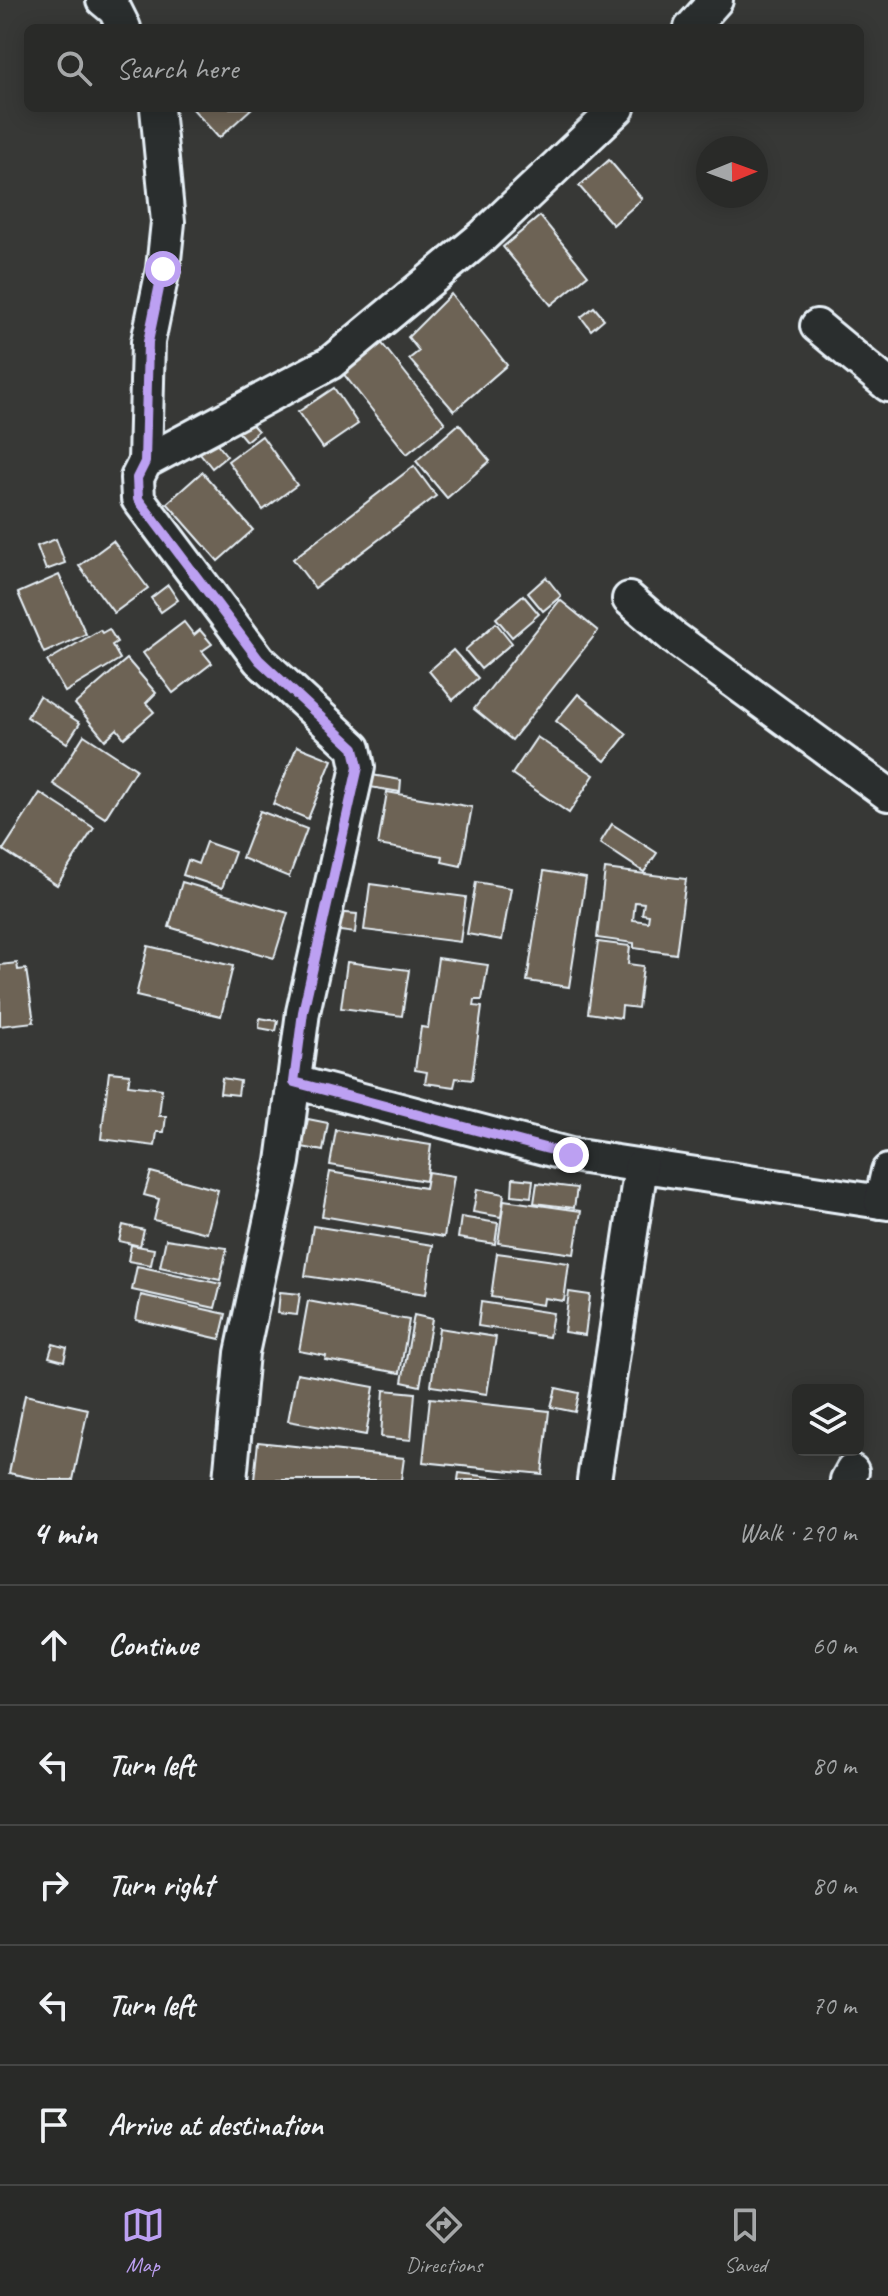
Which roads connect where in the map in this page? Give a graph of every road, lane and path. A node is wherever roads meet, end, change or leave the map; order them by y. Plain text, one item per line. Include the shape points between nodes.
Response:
1 (103, 0) edge
2 (716, 0) edge
3 (122, 24) edge
4 (695, 24) edge
5 (157, 112) edge
6 (614, 112) edge
7 (817, 326) dead end
8 (888, 385) edge
9 (145, 462) junction
10 (629, 599) dead end
11 (888, 794) edge
12 (294, 1082) junction
13 (641, 1166) junction
14 (888, 1171) edge
15 (884, 1203) edge
16 (230, 1480) edge
17 (594, 1480) edge

1 - 3 street
2 - 4 street
5 - 9 street via 168,222 148,342
6 - 9 street via 482,237 330,363
7 - 8 street
9 - 12 street via 137,478 138,499 259,660 357,755 303,1012
10 - 11 street
12 - 13 street via 571,1155
12 - 16 street via 283,1162 242,1353
13 - 15 street
13 - 17 street
14 - 15 street

